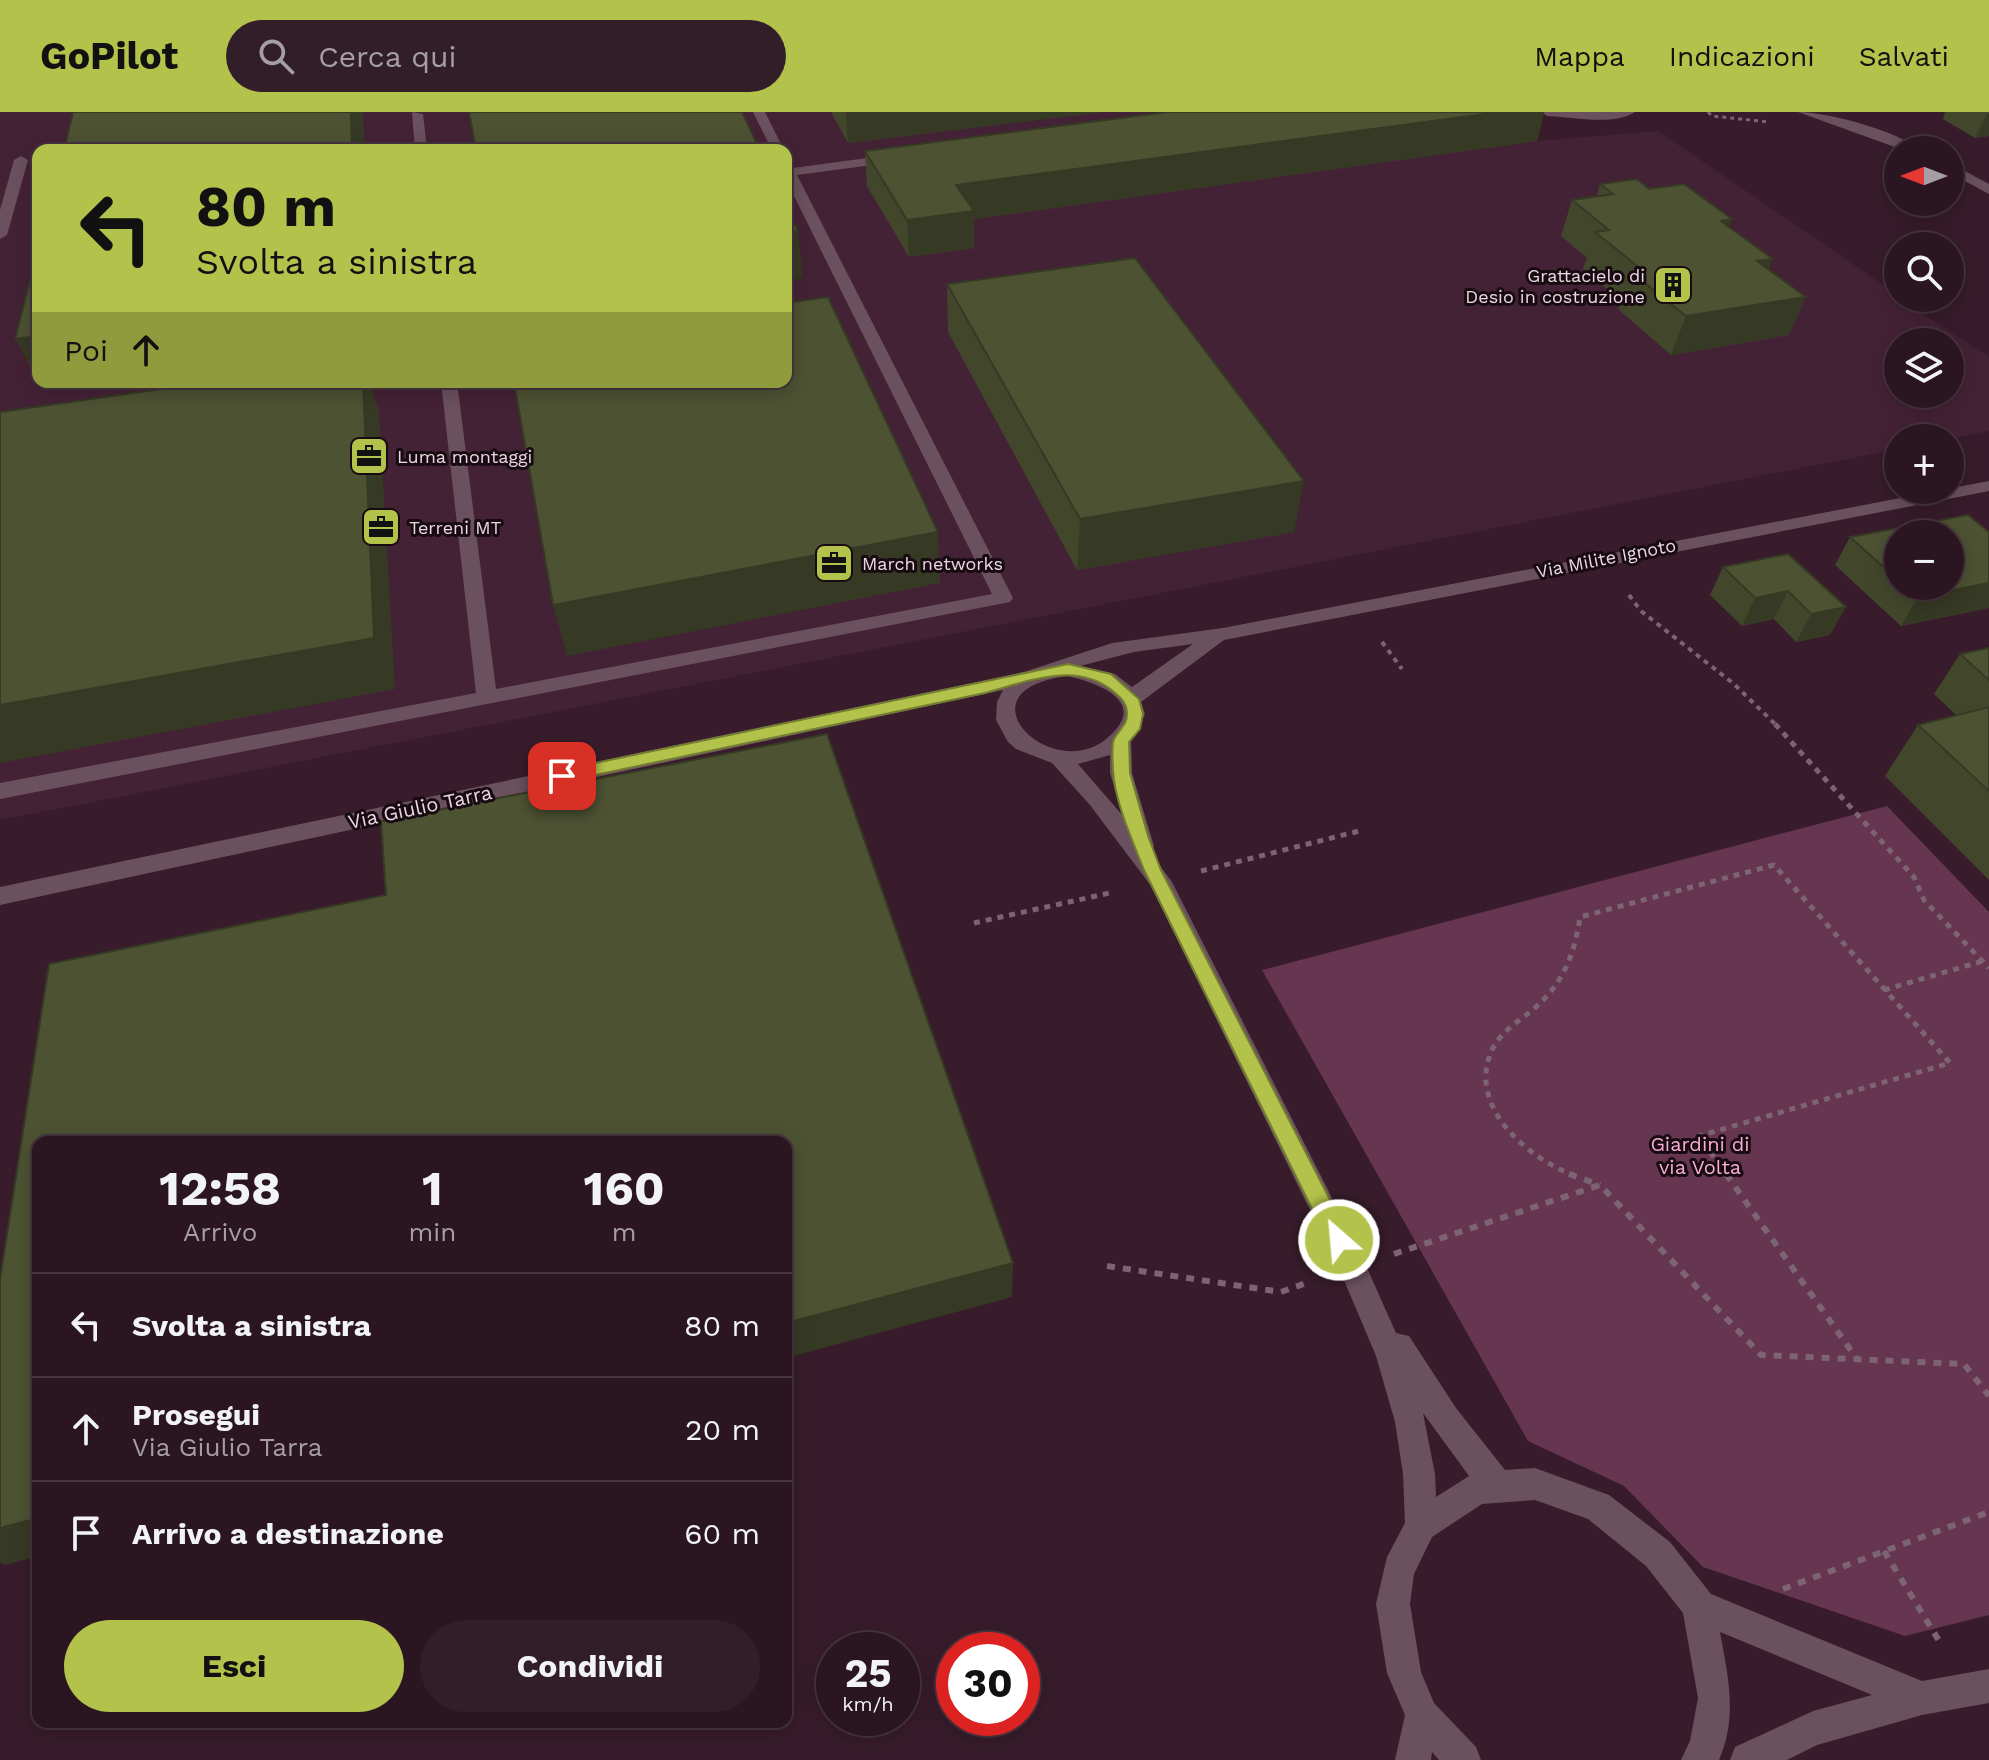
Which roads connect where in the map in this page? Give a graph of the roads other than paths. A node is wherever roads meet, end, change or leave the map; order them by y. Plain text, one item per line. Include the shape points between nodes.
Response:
1 (759, 112) edge
2 (1547, 112) edge
3 (1629, 112) edge
4 (1804, 112) edge
5 (1851, 112) edge
6 (417, 114) edge
7 (1886, 136) edge
8 (1884, 137) edge
9 (420, 144) edge
10 (775, 144) edge
11 (912, 156) edge
12 (21, 160) dead end
13 (792, 168) edge
14 (1964, 175) edge
15 (792, 180) edge
16 (1989, 190) edge
17 (0, 235) edge
18 (450, 388) edge
19 (1989, 486) edge
20 (1223, 634) junction
21 (1038, 674) junction
22 (487, 697) junction
23 (1131, 699) junction
24 (1121, 741) junction
25 (1058, 756) junction
26 (0, 791) edge
27 (1153, 870) junction
28 (0, 896) edge
29 (1353, 1268) junction
30 (1498, 1487) junction
31 (1421, 1526) junction
32 (1699, 1606) junction
33 (1979, 1688) edge
34 (1922, 1698) junction
35 (1422, 1715) junction
36 (1708, 1751) edge
37 (1413, 1760) edge
38 (1463, 1760) edge
39 (1748, 1760) edge

1 - 10 street
2 - 3 street
4 - 8 street
5 - 7 street
6 - 9 street
11 - 13 street
12 - 17 street
14 - 16 street
15 - 22 street via 847,302 1003,598
18 - 22 street
19 - 20 street, Via Milite Ignoto
20 - 21 street, Via Milite Ignoto via 1111,648
20 - 23 street, Via Milite Ignoto
21 - 23 street via 1068,669 1106,677
21 - 25 street via 1014,688 1004,717 1022,743
21 - 28 street, Via Giulio Tarra
22 - 26 street
23 - 24 street via 1132,729
24 - 25 street via 1093,754
24 - 27 street via 1121,773
25 - 27 street
27 - 29 street
29 - 30 street via 1423,1390
29 - 31 street via 1391,1356 1410,1422
30 - 31 street via 1477,1488
30 - 32 street via 1535,1484 1598,1506 1658,1554
31 - 35 street via 1403,1557 1393,1604 1404,1673
32 - 34 street
32 - 36 street via 1715,1698
33 - 34 street
34 - 39 street via 1813,1729
35 - 37 street
35 - 38 street

